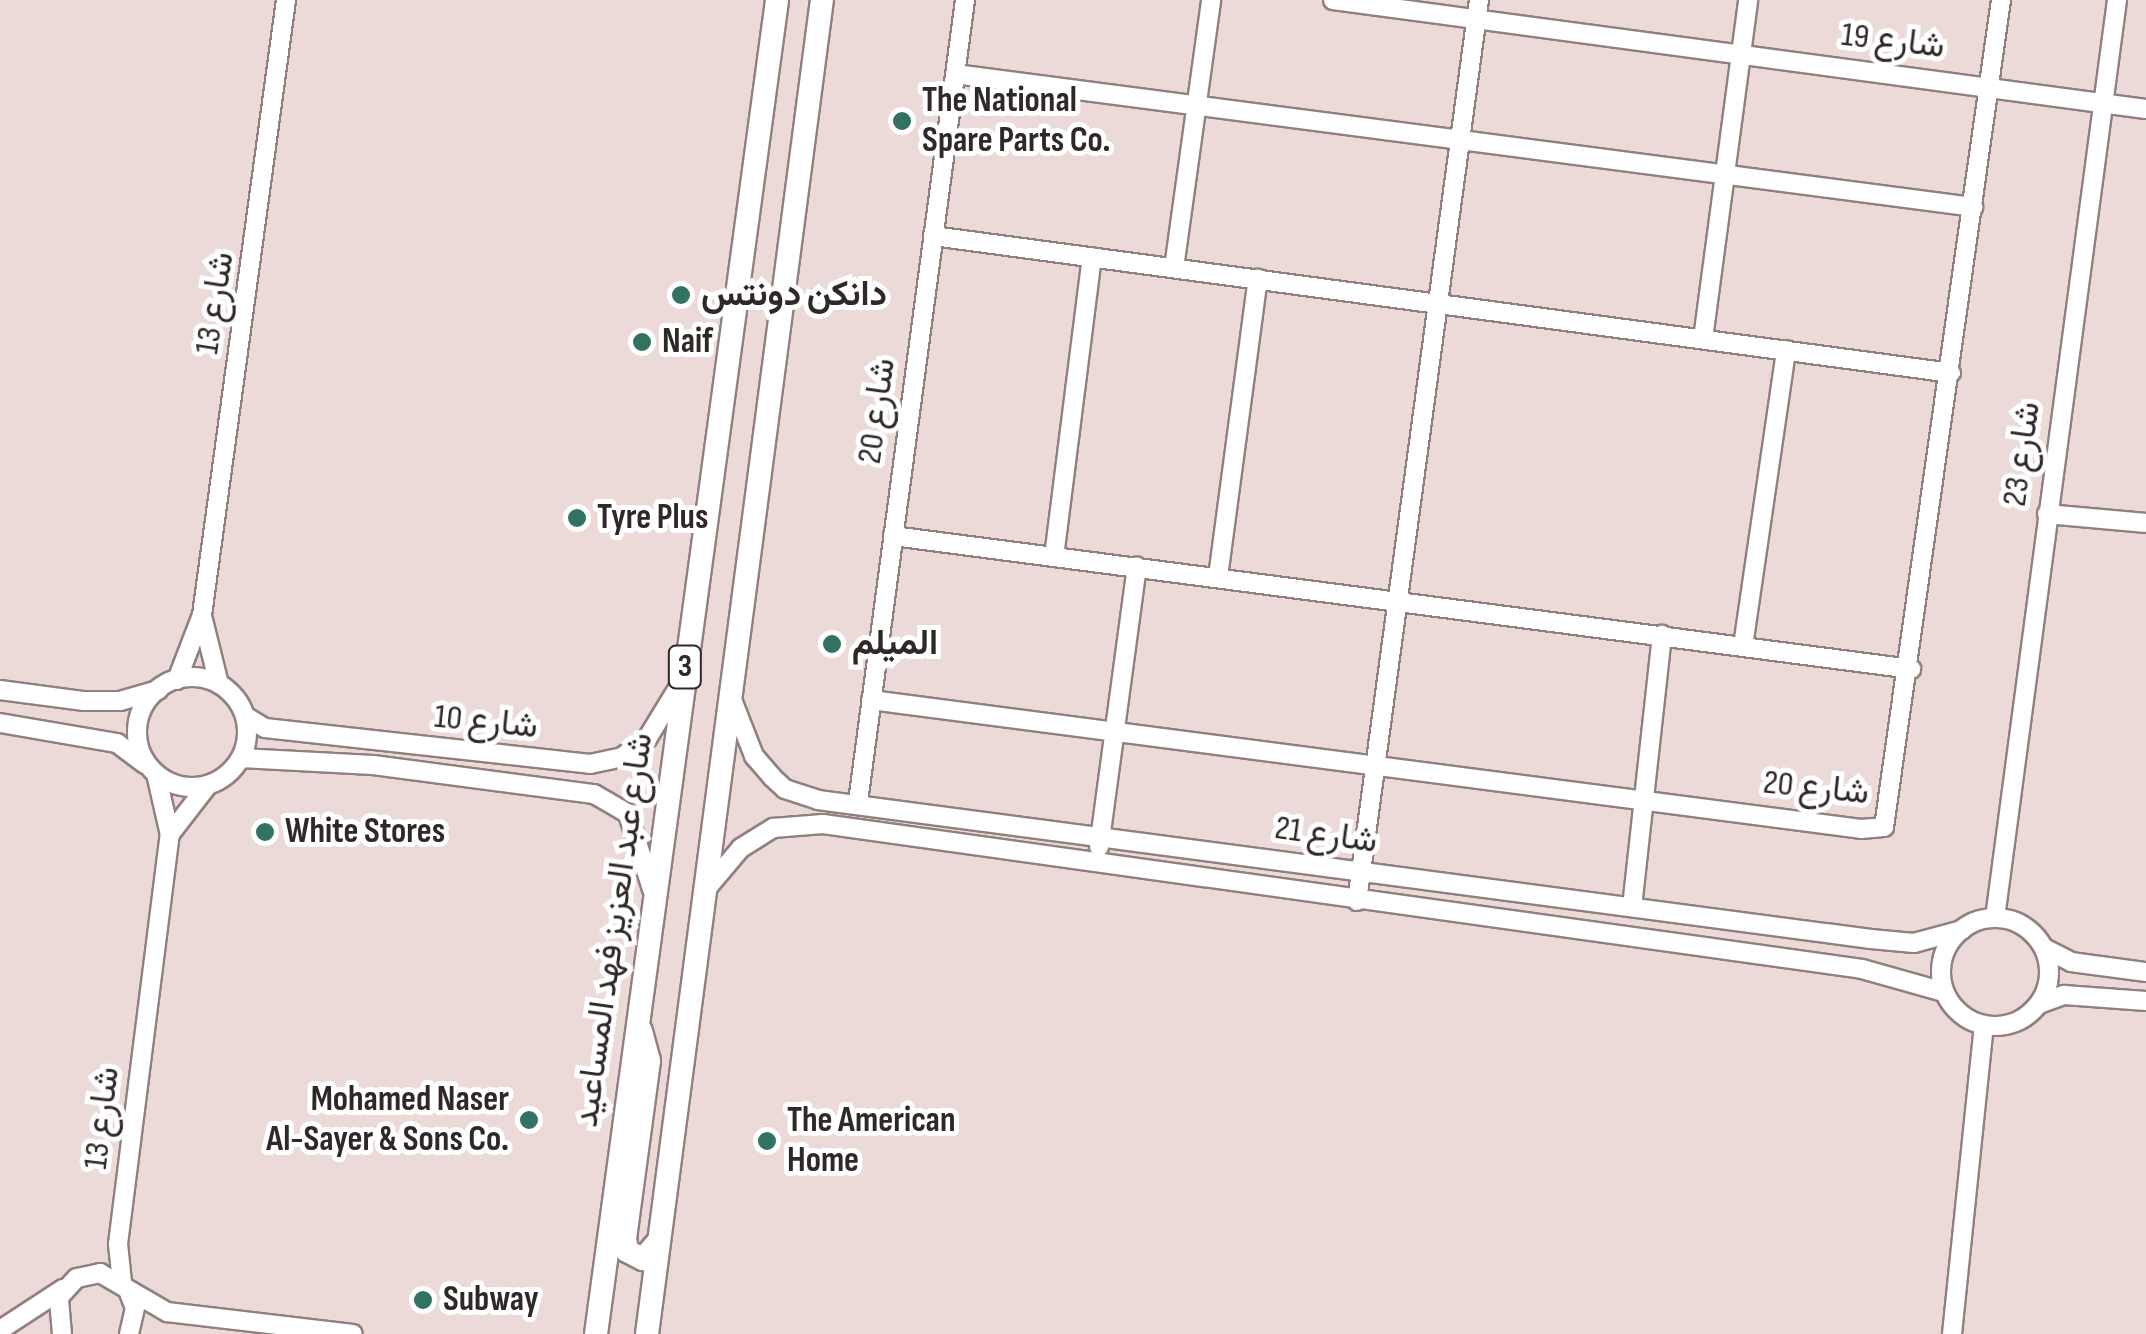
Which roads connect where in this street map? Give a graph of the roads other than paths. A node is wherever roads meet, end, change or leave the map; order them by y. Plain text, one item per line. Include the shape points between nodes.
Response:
1 (286, 0) edge
2 (777, 0) edge
3 (834, 0) edge
4 (964, 0) edge
5 (1211, 0) edge
6 (1334, 0) edge
7 (1748, 0) edge
8 (2001, 0) edge
9 (2117, 0) edge
10 (1478, 9) edge
11 (821, 10) edge
12 (1746, 55) junction
13 (954, 74) junction
14 (1989, 87) junction
15 (2104, 104) junction
16 (1197, 106) junction
17 (2146, 109) edge
18 (1460, 138) junction
19 (1728, 175) junction
20 (1973, 207) junction
21 (933, 236) junction
22 (1092, 257) junction
23 (1174, 268) junction
24 (1258, 280) junction
25 (1438, 302) junction
26 (1703, 339) junction
27 (1786, 350) junction
28 (1951, 373) junction
29 (2047, 514) junction
30 (2146, 523) edge
31 (893, 536) junction
32 (1054, 557) junction
33 (1138, 567) junction
34 (1218, 578) junction
35 (1397, 598) junction
36 (202, 615) junction
37 (1662, 635) junction
38 (1743, 646) junction
39 (1911, 668) junction
40 (684, 678) junction
41 (177, 680) junction
42 (219, 684) junction
43 (0, 690) edge
44 (158, 690) junction
45 (871, 700) junction
46 (732, 702) junction
47 (245, 716) junction
48 (0, 722) edge
49 (1118, 728) junction
50 (241, 758) junction
51 (1374, 763) junction
52 (153, 771) junction
53 (208, 785) junction
54 (1640, 800) junction
55 (858, 802) junction
56 (170, 835) junction
57 (1102, 836) junction
58 (1096, 862) junction
59 (1361, 872) junction
60 (708, 887) junction
61 (652, 889) junction
62 (1357, 901) junction
63 (1632, 907) junction
64 (1996, 918) junction
65 (1962, 930) junction
66 (2044, 948) junction
67 (2146, 972) edge
68 (1944, 992) junction
69 (2146, 1002) edge
70 (2040, 1004) junction
71 (638, 1018) junction
72 (1984, 1026) junction
73 (120, 1231) junction
74 (658, 1242) junction
75 (72, 1282) junction
76 (125, 1286) junction
77 (167, 1312) junction
78 (0, 1330) edge
79 (131, 1331) edge
80 (650, 1332) edge
81 (62, 1334) edge
82 (354, 1334) edge
83 (596, 1334) edge
84 (1952, 1334) edge

1 - 36 street, شارع 13
2 - 40 main road, شارع عبد العزيز فهد المساعيد / 3
3 - 11 street
4 - 13 street, شارع 20
5 - 16 street
6 - 10 street, شارع 19
7 - 12 street
8 - 14 street, شارع 20
9 - 15 street, شارع 23
10 - 12 street, شارع 19
10 - 18 street
11 - 46 main road, 3
12 - 14 street, شارع 19
12 - 19 street
13 - 16 street
13 - 21 street, شارع 20
14 - 15 street, شارع 19
14 - 20 street, شارع 20
15 - 17 street, شارع 19
15 - 29 street, شارع 23
16 - 18 street
16 - 23 street
18 - 19 street
18 - 25 street
19 - 20 street
19 - 26 street
20 - 28 street, شارع 20
21 - 22 street
21 - 31 street, شارع 20
22 - 23 street
22 - 32 street
23 - 24 street
24 - 25 street
24 - 34 street
25 - 26 street
25 - 35 street
26 - 27 street
27 - 28 street
27 - 38 street
28 - 39 street, شارع 20
29 - 30 street
29 - 64 street, شارع 23
31 - 32 street
31 - 45 street, شارع 20
32 - 33 street
33 - 34 street
33 - 49 street
34 - 35 street
35 - 37 street
35 - 51 street
36 - 41 street, شارع 13
36 - 42 street, شارع 13
37 - 38 street
37 - 54 street
38 - 39 street
39 - 54 street, شارع 20 via 1884,827
40 - 47 street, شارع 10 via 647,740 622,757 590,764 265,728
40 - 61 main road, شارع عبد العزيز فهد المساعيد / 3
41 - 42 street
41 - 44 street
42 - 47 street
43 - 44 street via 84,702
44 - 52 street via 138,726
45 - 49 street, شارع 20
45 - 55 street, شارع 20
46 - 55 street, شارع 21 via 754,756 785,789
46 - 60 main road, 3
47 - 50 street
48 - 52 street via 117,743
49 - 51 street, شارع 20
49 - 57 street
50 - 53 street
50 - 61 street, شارع 10 via 373,765 594,794 628,814
51 - 54 street, شارع 20
51 - 59 street
52 - 53 street via 176,785
52 - 56 street, شارع 13
53 - 56 street, شارع 13
54 - 63 street
55 - 57 street, شارع 21
56 - 73 street, شارع 13
57 - 58 street
57 - 59 street, شارع 21
58 - 60 street, شارع 21 via 792,822 741,848
58 - 62 street, شارع 21
59 - 62 street
59 - 63 street, شارع 21
60 - 74 main road, 3
61 - 71 main road, شارع عبد العزيز فهد المساعيد / 3
62 - 68 street, شارع 21 via 1862,969
63 - 65 street, شارع 21 via 1914,943
64 - 65 street
64 - 66 street via 2026,927
65 - 68 street via 1942,961
66 - 67 street via 2071,962
66 - 70 street via 2050,968
68 - 72 street via 1961,1014
69 - 70 street via 2064,995
70 - 72 street via 2020,1021
71 - 74 main road via 649,1061 625,1238 627,1251 643,1258
71 - 83 main road, شارع عبد العزيز فهد المساعيد / 3
72 - 84 street
73 - 75 street
73 - 76 street, شارع 13
74 - 80 main road, 3
75 - 76 street via 100,1273
75 - 78 street
75 - 81 street via 56,1310
76 - 77 street
76 - 79 street, شارع 13 via 136,1308
77 - 79 street
77 - 82 street

